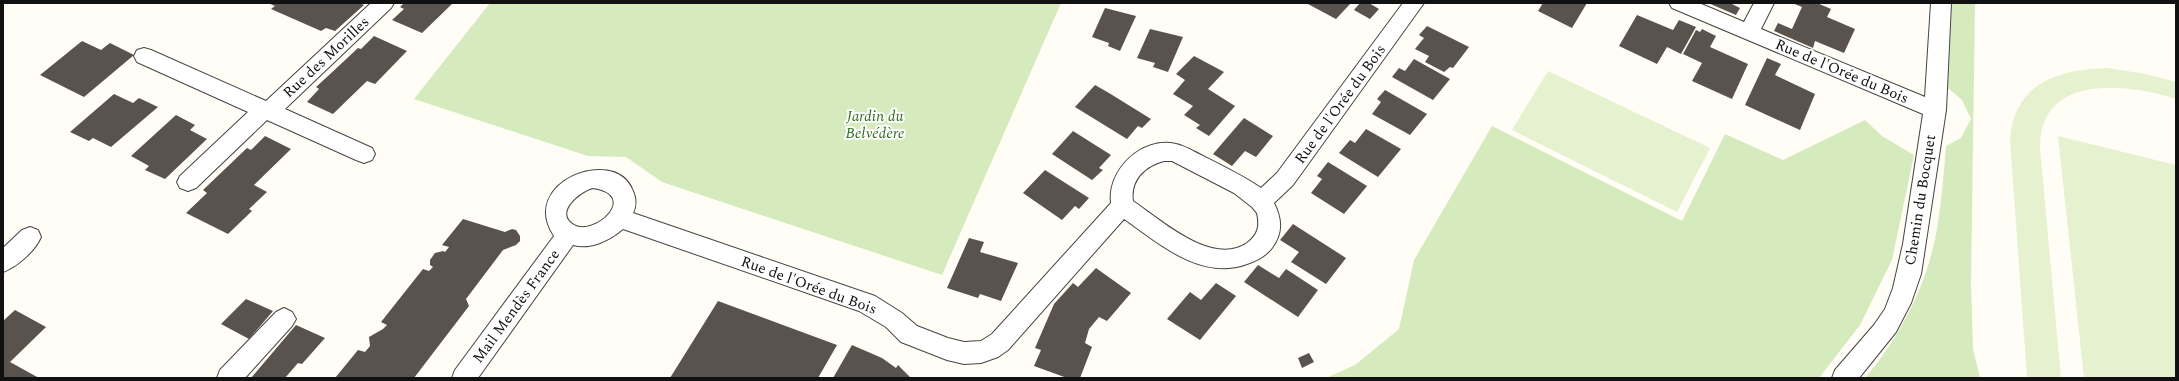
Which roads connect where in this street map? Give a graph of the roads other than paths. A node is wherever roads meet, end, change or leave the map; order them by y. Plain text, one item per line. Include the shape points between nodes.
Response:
1 (384, 3) edge
2 (1414, 3) edge
3 (1680, 3) edge
4 (1764, 3) edge
5 (1942, 3) edge
6 (1749, 32) junction
7 (144, 56) dead end
8 (1935, 110) junction
9 (266, 111) junction
10 (364, 154) dead end
11 (188, 182) dead end
12 (1260, 201) junction
13 (1122, 206) junction
14 (620, 218) junction
15 (568, 234) junction
16 (30, 237) dead end
17 (3, 262) edge
18 (284, 319) dead end
19 (229, 378) edge
20 (464, 378) edge
21 (1844, 378) edge

1 - 9 street, Rue des Morilles
2 - 12 street, Rue de l'Orée du Bois via 1285,179
3 - 6 street, Rue de l'Orée du Bois
4 - 6 street
5 - 8 street, Chemin du Bocquet via 1942,36
6 - 8 street, Rue de l'Orée du Bois
7 - 9 street, Rue des Morilles
8 - 21 street, Chemin du Bocquet via 1912,260 1905,287 1894,316 1880,337
9 - 10 street, Rue des Morilles
9 - 11 street
12 - 13 street via 1245,189 1175,152 1163,151 1152,154 1127,175 1120,196
12 - 13 street via 1270,222 1268,236 1254,251 1242,258 1232,259 1207,257 1192,251
13 - 14 street, Rue de l'Orée du Bois via 1000,342 990,349 964,353 909,334 890,317 867,303
14 - 15 street via 610,228 596,235 581,237
14 - 15 street via 626,200 618,185 601,179 584,181 561,197 555,211 558,225
15 - 20 street, Mail Mendès France
16 - 17 street
18 - 19 street

